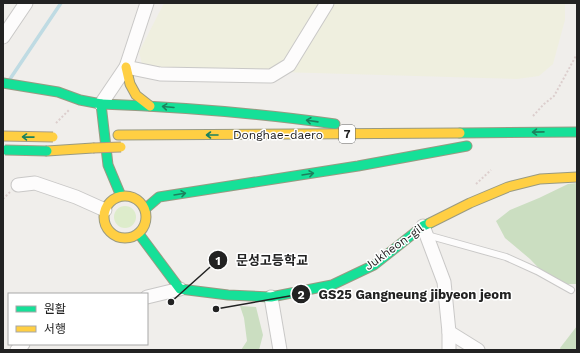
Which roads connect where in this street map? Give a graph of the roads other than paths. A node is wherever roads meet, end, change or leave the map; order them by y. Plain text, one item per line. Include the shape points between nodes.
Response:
1 (26, 3) edge
2 (147, 3) edge
3 (327, 3) edge
4 (3, 37) edge
5 (126, 67) junction
6 (3, 83) edge
7 (101, 104) junction
8 (150, 106) junction
9 (577, 132) edge
10 (406, 134) junction
11 (96, 135) dead end
12 (3, 136) edge
13 (57, 137) dead end
14 (420, 146) dead end
15 (125, 147) dead end
16 (3, 150) edge
17 (577, 177) edge
18 (18, 185) dead end
19 (121, 196) junction
20 (145, 208) junction
21 (105, 210) junction
22 (425, 230) junction
23 (139, 234) junction
24 (180, 289) junction
25 (571, 290) dead end
26 (271, 296) junction
27 (148, 297) edge
28 (449, 332) junction
29 (280, 350) edge
30 (449, 350) edge
31 (478, 350) edge

1 - 4 street
2 - 5 street
3 - 5 street via 289,65 271,76 160,74
5 - 7 street
5 - 8 main road via 136,95
6 - 7 main road via 58,92
7 - 8 main road
7 - 19 main road via 108,165
10 -> 8 main road via 293,118
9 -> 10 main road, Donghae-daero / 7
10 -> 11 main road, Donghae-daero / 7
13 -> 12 main road, bridge
20 -> 14 main road via 159,197 471,146
15 - 16 main road, bridge via 47,151
17 - 22 main road, Jukheon-gil via 540,179 508,187 470,203
18 - 21 street via 35,183
19 - 20 main road via 135,198
19 - 21 main road via 114,199
20 - 23 main road via 146,223
21 - 23 main road via 105,224 113,235 126,239
22 - 25 lane via 506,257 538,271
22 - 26 main road, Jukheon-gil via 374,265 332,285
22 - 28 street via 444,282
23 - 24 main road
24 - 26 main road, Jukheon-gil via 228,295
24 - 27 street
26 - 29 street
28 - 30 street
28 - 31 street

